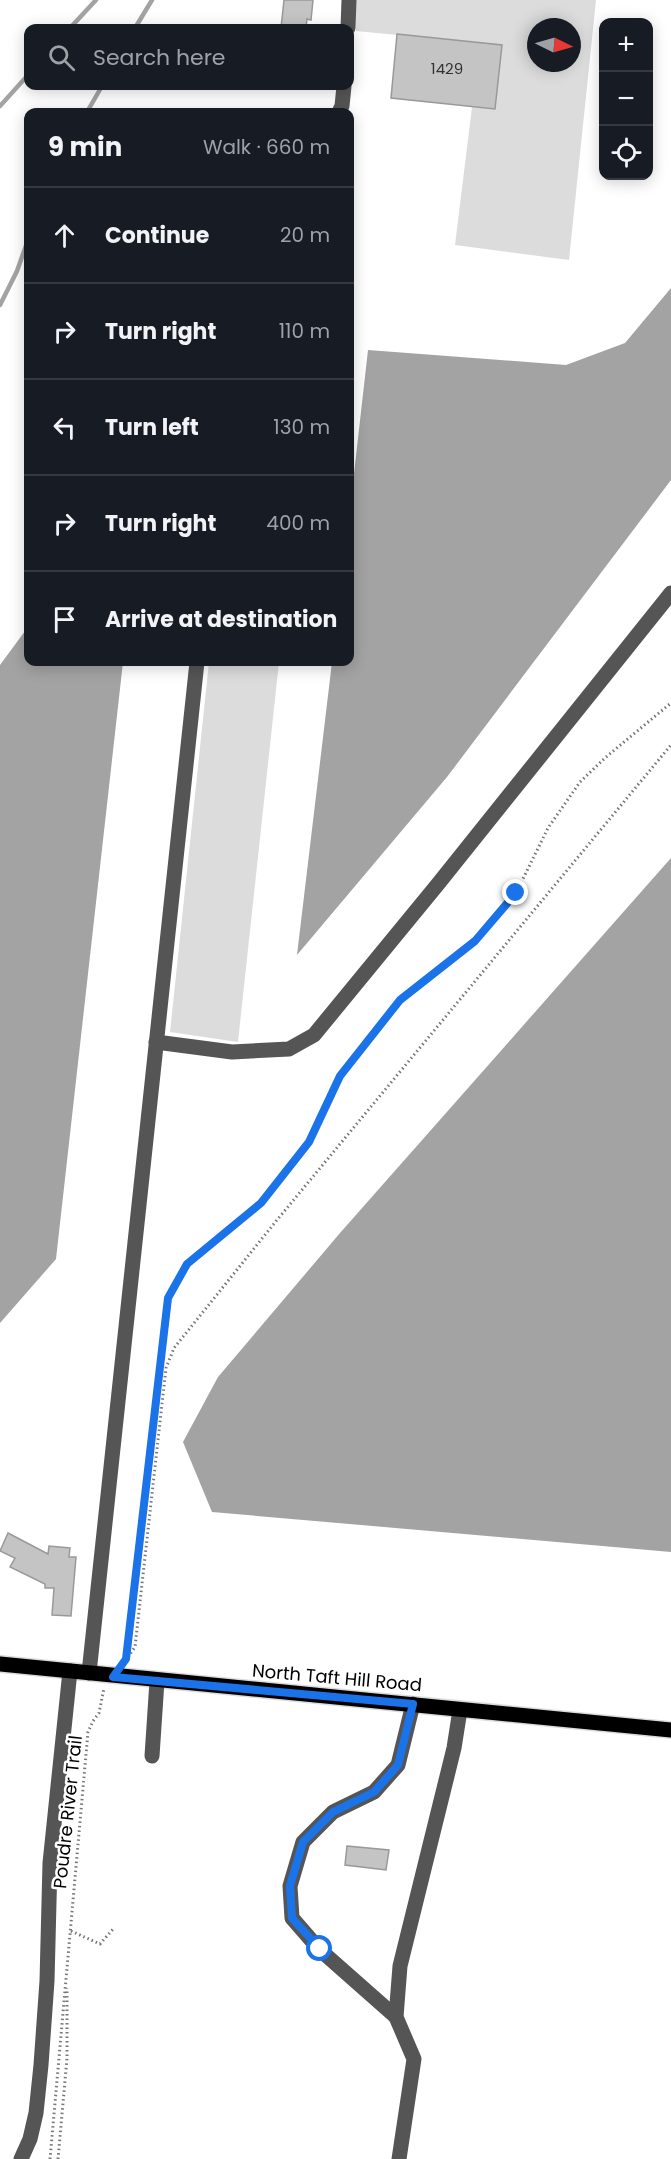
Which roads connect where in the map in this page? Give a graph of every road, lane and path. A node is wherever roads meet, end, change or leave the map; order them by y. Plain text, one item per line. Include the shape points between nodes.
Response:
1 (349, 0) edge
2 (348, 24) edge
3 (344, 90) edge
4 (341, 108) edge
5 (671, 593) edge
6 (197, 666) edge
7 (671, 703) edge
8 (671, 744) edge
9 (156, 1041) junction
10 (126, 1659) junction
11 (0, 1664) edge
12 (70, 1671) junction
13 (89, 1673) junction
14 (113, 1677) junction
15 (157, 1681) junction
16 (413, 1704) junction
17 (460, 1710) junction
18 (671, 1730) edge
19 (152, 1756) dead end
20 (114, 1928) dead end
21 (70, 1930) junction
22 (68, 1965) junction
23 (396, 2017) junction
24 (21, 2159) edge
25 (50, 2159) edge
26 (58, 2159) edge
27 (399, 2159) edge

1 - 2 lane
3 - 4 lane
5 - 9 lane via 314,1035 289,1049 231,1052
6 - 9 lane
7 - 10 path, Poudre River Trail via 580,782 548,828 516,893 475,941 400,1000 340,1076 309,1142 261,1203 187,1264 168,1298
8 - 10 path via 174,1348 165,1368 135,1647
9 - 13 lane
10 - 14 path, Poudre River Trail
11 - 12 main road, North Taft Hill Road
12 - 13 main road, North Taft Hill Road
12 - 24 lane via 50,1863 41,2065 32,2130
13 - 14 main road, North Taft Hill Road
14 - 15 main road, North Taft Hill Road
14 - 21 path, Poudre River Trail via 102,1691 99,1713 88,1732
15 - 16 main road, North Taft Hill Road
15 - 19 lane
16 - 17 main road, North Taft Hill Road
16 - 23 lane via 398,1765 374,1792 333,1812 303,1842 290,1886 292,1918 320,1949
17 - 18 main road, North Taft Hill Road
17 - 23 lane via 400,1966
20 - 21 path via 100,1944
21 - 22 path, Poudre River Trail
22 - 25 path, Poudre River Trail
22 - 26 path via 67,2058
23 - 27 lane via 414,2059

